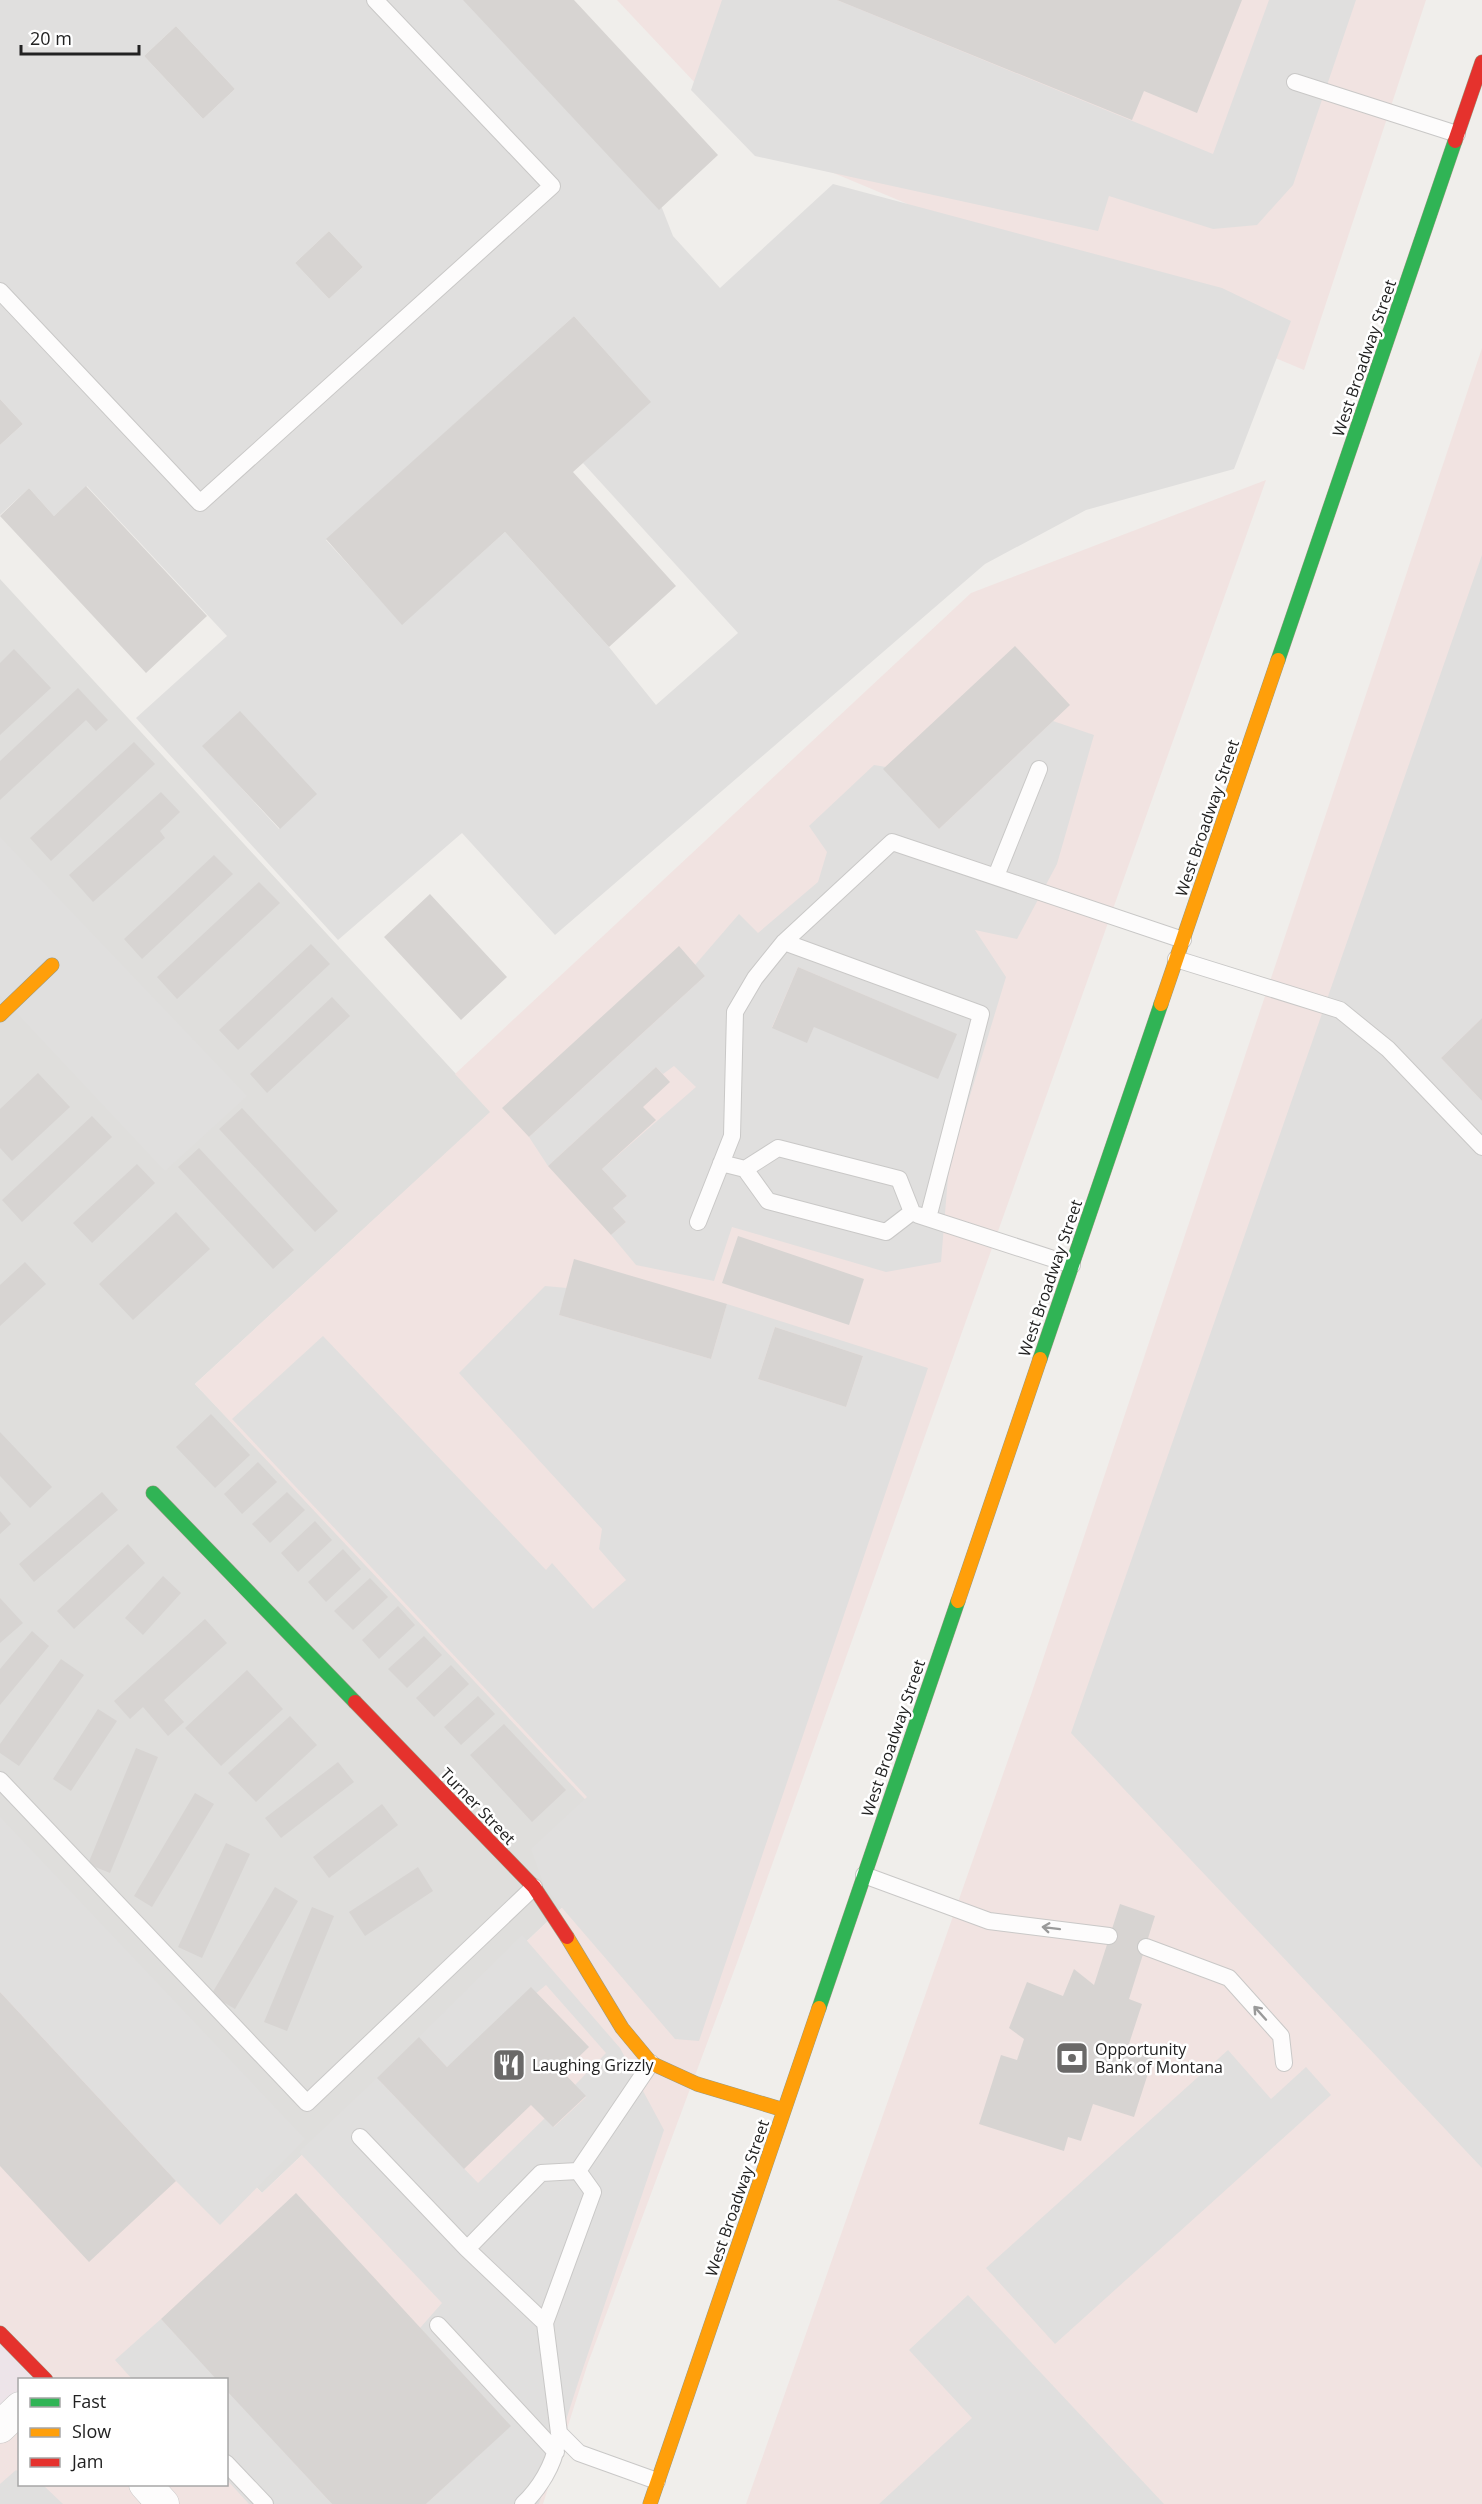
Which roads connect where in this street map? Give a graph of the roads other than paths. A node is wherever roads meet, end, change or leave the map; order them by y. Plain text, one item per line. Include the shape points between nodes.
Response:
1 (375, 0) edge
2 (1482, 62) edge
3 (1295, 82) dead end
4 (1458, 134) junction
5 (0, 291) edge
6 (1040, 769) dead end
7 (996, 876) junction
8 (1183, 940) junction
9 (784, 942) junction
10 (1176, 959) junction
11 (52, 965) dead end
12 (0, 1014) edge
13 (1482, 1147) edge
14 (721, 1163) junction
15 (745, 1169) junction
16 (920, 1215) junction
17 (698, 1222) dead end
18 (1072, 1265) junction
19 (153, 1493) dead end
20 (0, 1780) edge
21 (864, 1875) junction
22 (534, 1887) junction
23 (1109, 1936) dead end
24 (1146, 1947) dead end
25 (651, 2063) junction
26 (1284, 2063) dead end
27 (784, 2110) junction
28 (360, 2137) dead end
29 (578, 2171) junction
30 (467, 2249) junction
31 (545, 2323) junction
32 (438, 2325) dead end
33 (0, 2333) edge
34 (45, 2378) edge
35 (18, 2410) edge
36 (0, 2427) edge
37 (559, 2433) junction
38 (556, 2451) junction
39 (228, 2465) edge
40 (657, 2481) junction
41 (265, 2504) edge
42 (523, 2504) edge
43 (650, 2504) edge

1 - 5 lane via 552,186 200,503
2 - 4 main road, West Broadway Street
3 - 4 lane
4 - 8 main road, West Broadway Street
6 - 7 lane
7 - 8 lane
7 - 9 lane via 892,842
8 - 10 main road, West Broadway Street
9 - 14 lane via 754,978 735,1012 732,1136
9 - 16 lane via 981,1014
10 - 13 lane via 1340,1010 1388,1049
10 - 18 main road, West Broadway Street
11 - 12 main road
14 - 15 lane
14 - 17 lane
15 - 16 lane via 768,1202 886,1232
15 - 16 lane via 778,1148 899,1179
16 - 18 lane
18 - 21 main road, West Broadway Street
19 - 22 main road, Turner Street
20 - 22 lane via 307,2103
23 -> 21 lane via 989,1920
21 - 27 main road, West Broadway Street
22 - 25 main road, Turner Street via 621,2028
26 -> 24 lane via 1281,2036 1229,1978
25 - 27 main road, Turner Street via 697,2084
25 - 29 lane
27 - 40 main road, West Broadway Street
28 - 30 lane
29 - 30 lane via 541,2173
29 - 31 lane via 593,2192
30 - 31 lane
31 - 37 lane
32 - 38 lane
33 - 34 main road
35 - 36 street
37 - 38 lane
37 - 40 lane via 579,2453
38 - 42 lane via 537,2492
39 - 41 lane
40 - 43 main road, West Broadway Street

